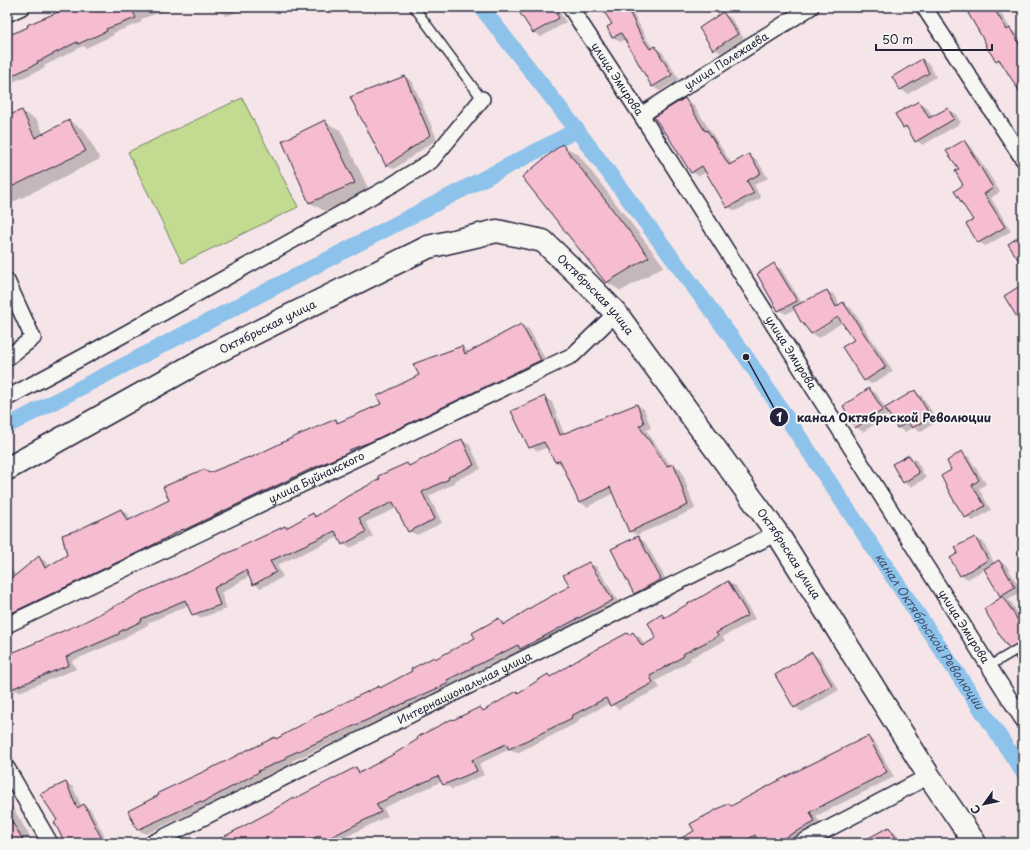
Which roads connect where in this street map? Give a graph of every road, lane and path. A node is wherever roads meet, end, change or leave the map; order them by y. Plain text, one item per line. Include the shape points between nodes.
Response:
1 (22, 7) edge
2 (414, 7) edge
3 (570, 7) edge
4 (811, 7) edge
5 (924, 7) edge
6 (7, 14) edge
7 (482, 100) joint
8 (641, 115) junction
9 (1023, 159) edge
10 (7, 281) edge
11 (616, 314) junction
12 (7, 358) edge
13 (7, 398) edge
14 (7, 469) edge
15 (777, 533) junction
16 (7, 625) edge
17 (1023, 646) edge
18 (989, 666) junction
19 (1023, 720) edge
20 (7, 768) edge
21 (928, 776) junction
22 (50, 843) edge
23 (152, 843) edge
24 (801, 843) edge
25 (976, 843) edge

1 - 6 street
2 - 7 lane
3 - 8 street, улица Эмирова
4 - 8 street, улица Полежаева
5 - 9 street
7 - 13 street via 431,161
8 - 18 street, улица Эмирова
10 - 12 street via 33,338
11 - 14 street, Октябрьская улица via 543,241 497,231 428,247 211,355
11 - 15 street, Октябрьская улица
11 - 16 street, улица Буйнакского via 572,355
15 - 21 street, Октябрьская улица
15 - 23 street, Интернациональная улица
17 - 18 lane
18 - 19 street, улица Эмирова
20 - 22 street
21 - 24 street
21 - 25 street, Октябрьская улица

